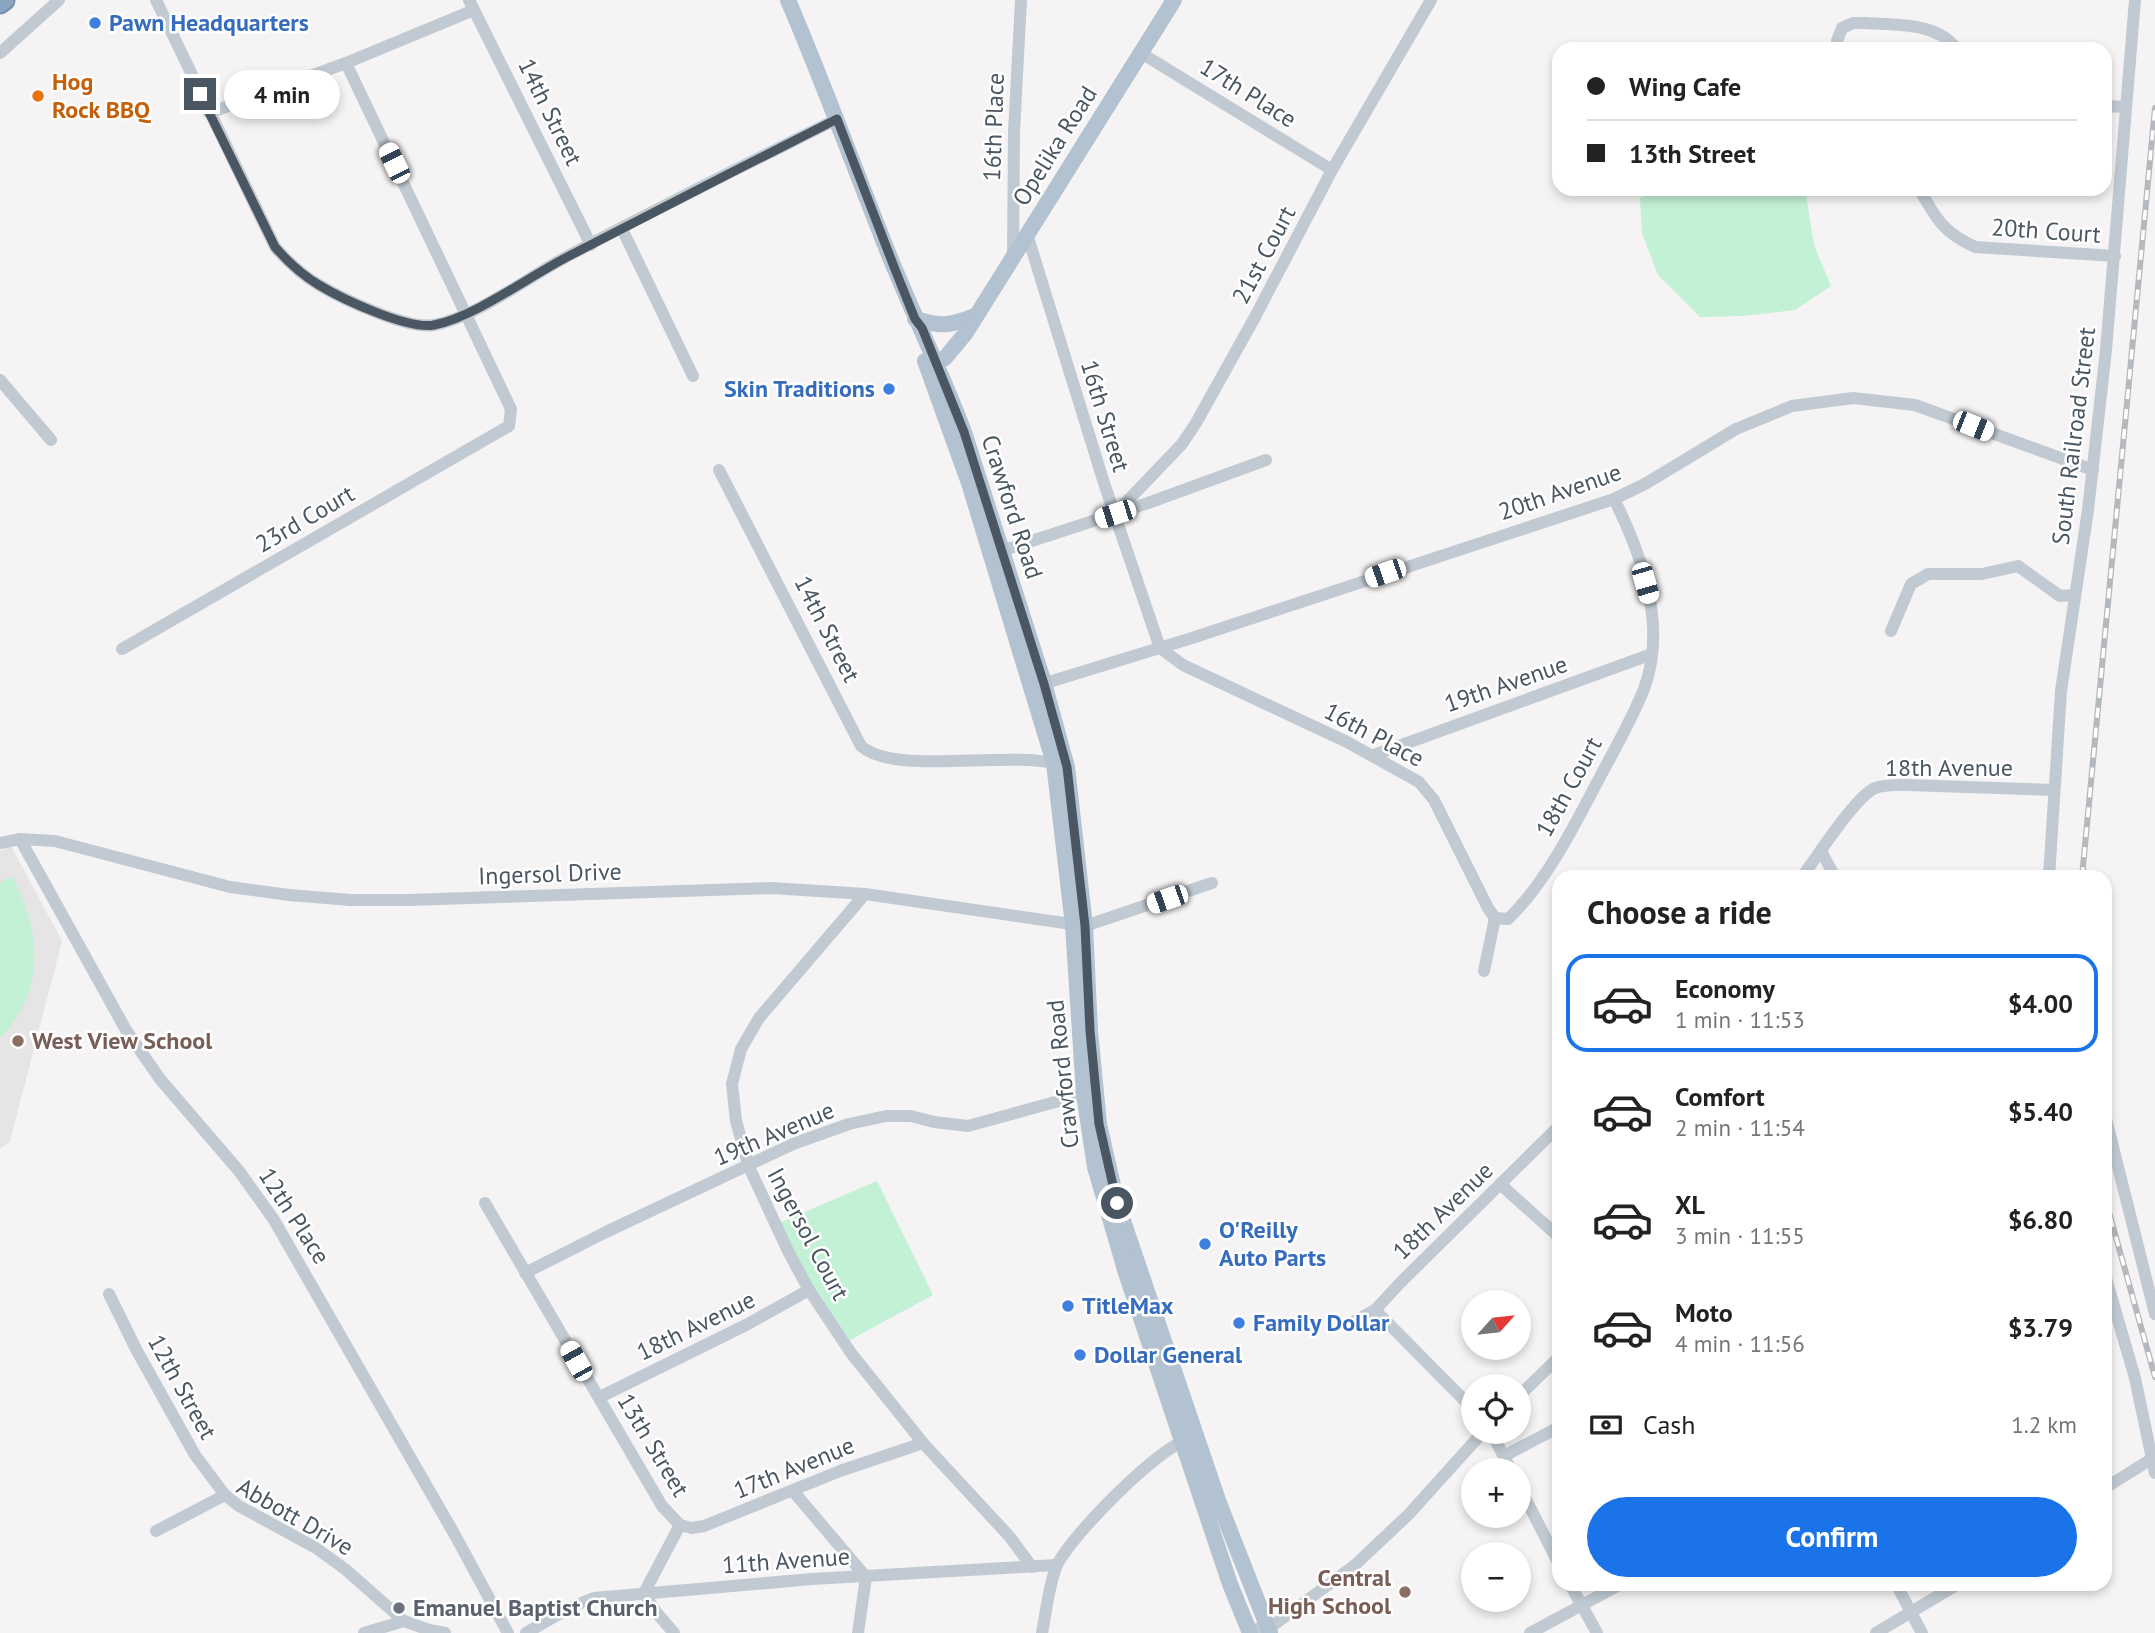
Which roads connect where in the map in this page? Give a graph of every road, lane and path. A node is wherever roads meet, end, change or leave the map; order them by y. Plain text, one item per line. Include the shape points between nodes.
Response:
1 (59, 0) edge
2 (156, 0) edge
3 (788, 0) edge
4 (1021, 0) edge
5 (1174, 0) edge
6 (1432, 0) edge
7 (2135, 0) edge
8 (471, 5) edge
9 (1837, 42) edge
10 (1952, 42) edge
11 (0, 53) edge
12 (1140, 53) junction
13 (346, 63) junction
14 (2112, 106) edge
15 (2126, 107) junction
16 (209, 113) junction
17 (837, 119) junction
18 (1332, 170) junction
19 (1923, 196) edge
20 (622, 229) junction
21 (1027, 234) junction
22 (591, 245) junction
23 (1013, 255) junction
24 (2115, 256) junction
25 (466, 314) junction
26 (975, 316) junction
27 (915, 319) junction
28 (959, 342) junction
29 (932, 362) junction
30 (693, 376) dead end
31 (0, 380) edge
32 (949, 391) junction
33 (51, 440) dead end
34 (1266, 460) dead end
35 (719, 470) dead end
36 (2093, 470) junction
37 (1614, 499) junction
38 (1115, 514) junction
39 (996, 552) junction
40 (2074, 595) junction
41 (1891, 631) dead end
42 (1160, 648) junction
43 (122, 649) dead end
44 (1652, 654) junction
45 (1038, 685) junction
46 (1374, 755) junction
47 (914, 760) junction
48 (1061, 765) junction
49 (915, 773) dead end
50 (2054, 790) junction
51 (20, 839) junction
52 (0, 843) edge
53 (1821, 851) junction
54 (1807, 870) edge
55 (1831, 870) edge
56 (2049, 870) edge
57 (1212, 883) dead end
58 (865, 894) junction
59 (1495, 918) junction
60 (1079, 925) junction
61 (1484, 971) dead end
62 (1090, 1093) junction
63 (1552, 1133) edge
64 (2112, 1143) edge
65 (749, 1167) junction
66 (1500, 1184) junction
67 (485, 1203) dead end
68 (1552, 1231) edge
69 (526, 1273) junction
70 (809, 1290) junction
71 (109, 1294) dead end
72 (2112, 1307) edge
73 (1375, 1310) junction
74 (2155, 1314) edge
75 (1353, 1322) dead end
76 (1552, 1364) edge
77 (1531, 1384) edge
78 (600, 1397) junction
79 (1461, 1397) edge
80 (1552, 1431) edge
81 (1189, 1439) junction
82 (923, 1443) junction
83 (1472, 1444) edge
84 (1498, 1444) edge
85 (1504, 1456) joint
86 (2153, 1458) junction
87 (2155, 1473) edge
88 (2112, 1484) edge
89 (793, 1491) junction
90 (225, 1495) junction
91 (1531, 1509) edge
92 (680, 1525) junction
93 (156, 1531) dead end
94 (1552, 1550) edge
95 (1057, 1565) junction
96 (1032, 1567) junction
97 (866, 1577) junction
98 (1574, 1591) edge
99 (1608, 1591) edge
100 (1900, 1591) edge
101 (1947, 1591) edge
102 (644, 1593) junction
103 (1582, 1605) junction
104 (1912, 1613) junction
105 (404, 1621) junction
106 (1268, 1630) edge
107 (1250, 1632) edge
108 (364, 1633) edge
109 (445, 1633) edge
110 (508, 1633) edge
111 (526, 1633) edge
112 (674, 1633) edge
113 (858, 1633) edge
114 (1042, 1633) edge
115 (1530, 1633) edge
116 (1597, 1633) edge
117 (1876, 1633) edge
118 (1922, 1633) edge

1 - 11 street
2 - 16 street
3 - 17 main road
4 - 23 street, 16th Place
5 - 12 main road, Opelika Road
6 - 18 street, 21st Court
7 - 15 street, South Railroad Street
8 - 13 street
8 - 22 street, 14th Street
9 - 10 street via 1842,28 1865,23 1938,32
12 - 18 street, 17th Place
12 - 21 main road, Opelika Road
13 - 16 street
13 - 25 street
14 - 15 street
15 - 24 street, South Railroad Street
16 - 25 street via 275,247 290,265 319,285 409,323 433,325
17 - 20 street
17 - 27 main road
18 - 38 street, 21st Court via 1196,423 1182,444
19 - 24 street, 20th Court via 1954,237 1975,247
20 - 22 street
20 - 30 street
21 - 23 main road, Opelika Road
21 - 38 street, 16th Street
22 - 25 street
23 - 26 main road, Opelika Road
24 - 36 street, South Railroad Street
25 - 43 street, 23rd Court via 511,409 509,426
26 - 27 main road via 950,325
26 - 28 main road, Opelika Road
26 - 29 main road, Opelika Road via 957,329
27 - 29 main road, Crawford Road via 914,331
28 - 29 main road, Opelika Road via 945,358
28 - 32 main road
29 - 32 main road, Crawford Road
29 - 39 main road, Crawford Road
31 - 33 street
32 - 39 main road, Crawford Road
34 - 38 street
35 - 47 street, 14th Street via 861,746 883,758
36 - 37 street, 20th Avenue via 1915,405 1853,398 1792,406 1739,428
36 - 40 street, South Railroad Street
37 - 42 street, 20th Avenue
37 - 44 street, 18th Court via 1651,603
38 - 39 street
38 - 42 street, 16th Street
39 - 45 main road, Crawford Road
40 - 41 street via 2060,596 2018,566 1982,574 1928,574 1911,584
40 - 50 street, South Railroad Street
42 - 45 street, 20th Avenue
42 - 46 street, 16th Place via 1183,665
44 - 46 street, 19th Avenue
44 - 59 street, 18th Court via 1640,698 1579,815 1519,909 1508,919
45 - 48 main road, Crawford Road
46 - 59 street, 16th Place via 1428,790
47 - 48 street
47 - 49 street
48 - 60 main road, Crawford Road
50 - 53 street, 18th Avenue via 1883,785 1863,796
50 - 56 street, South Railroad Street
51 - 52 street, Ingersol Drive
51 - 58 street, Ingersol Drive via 55,841 230,887 338,899 771,888
51 - 110 street, 12th Place via 126,1030 274,1220
53 - 54 street, 18th Avenue
53 - 55 street
57 - 60 street
58 - 60 street, Ingersol Drive
58 - 65 street, Ingersol Court via 759,1018 741,1049 732,1084 736,1121
59 - 61 street
60 - 62 main road, Crawford Road
62 - 65 street, 19th Avenue via 968,1126 911,1116 849,1124 793,1144
62 - 81 main road, Crawford Road via 1096,1167 1112,1226
63 - 66 street, 18th Avenue
64 - 74 street
65 - 69 street, 19th Avenue
65 - 70 street, Ingersol Court
66 - 68 street
66 - 73 street, 18th Avenue
67 - 69 street, 13th Street
69 - 78 street, 13th Street
70 - 78 street, 18th Avenue
70 - 82 street, Ingersol Court via 851,1353
71 - 90 street, 12th Street via 195,1455
72 - 86 street via 2135,1378
73 - 75 street, 18th Avenue
73 - 79 street
76 - 77 street
78 - 92 street, 13th Street via 662,1506
80 - 85 street
81 - 95 street via 1134,1477
81 - 106 main road
81 - 107 main road via 1230,1584
82 - 89 street, 17th Avenue
82 - 96 street, Ingersol Court
83 - 106 street via 1383,1540
84 - 85 street
86 - 87 street
86 - 88 street
89 - 92 street, 17th Avenue via 705,1526
89 - 97 street
90 - 93 street, Abbott Drive
90 - 105 street, Abbott Drive via 316,1548
91 - 94 street
92 - 102 street, 13th Street
95 - 96 street, 11th Avenue
95 - 114 street
96 - 97 street, 11th Avenue
97 - 102 street, 11th Avenue
97 - 113 street
98 - 103 street
99 - 103 street
100 - 104 street
101 - 104 street
102 - 111 street, 11th Avenue via 594,1598
102 - 112 street
103 - 115 street
103 - 116 street
104 - 117 street
104 - 118 street
105 - 108 street
105 - 109 street
106 - 107 street

